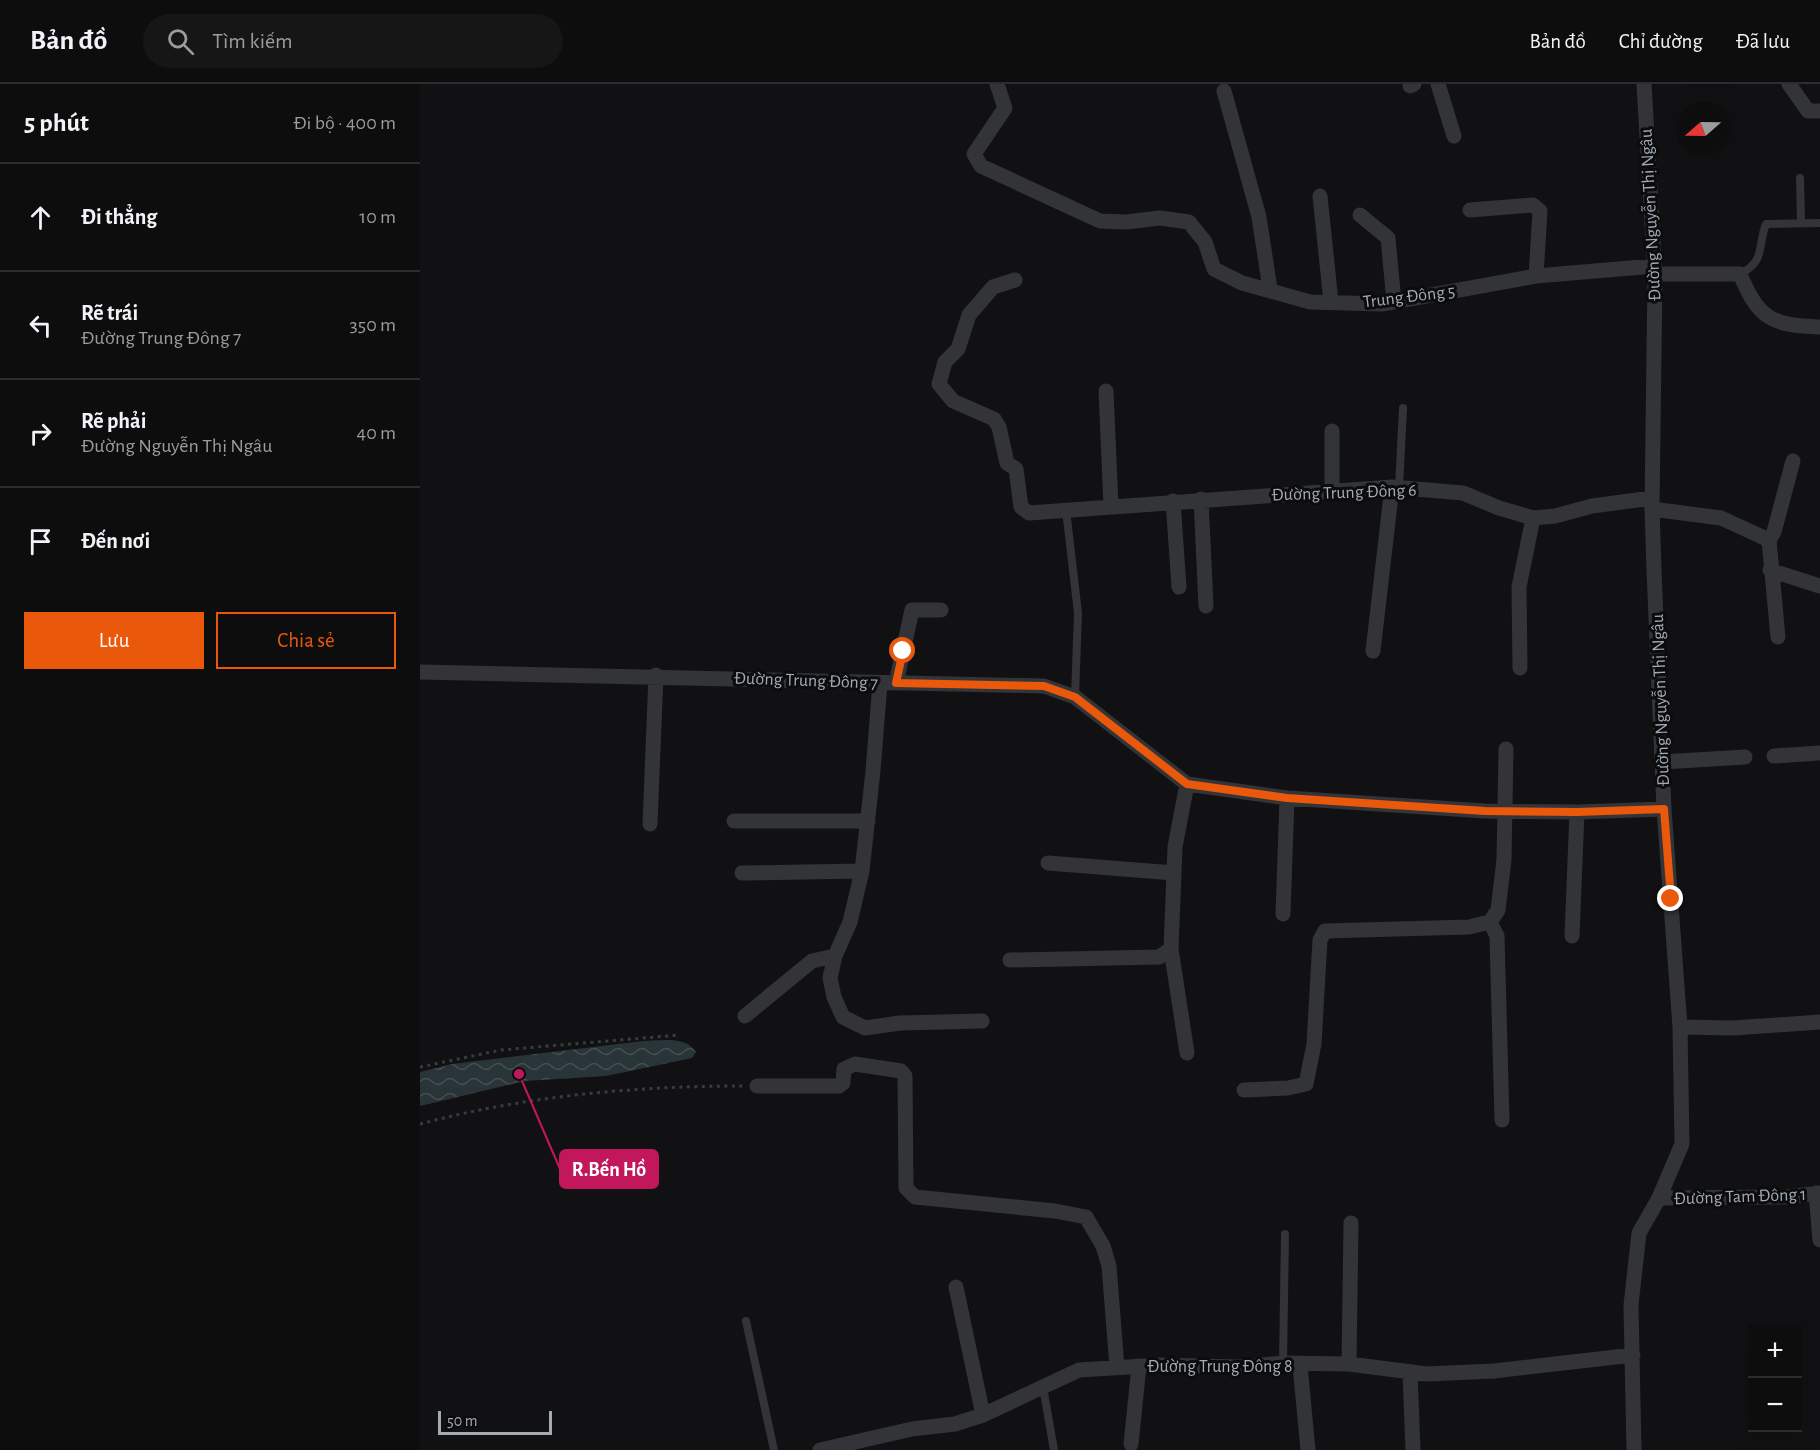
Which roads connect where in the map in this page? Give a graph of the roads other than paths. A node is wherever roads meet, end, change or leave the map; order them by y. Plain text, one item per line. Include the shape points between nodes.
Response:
1 (997, 84) edge
2 (1438, 84) edge
3 (1644, 84) edge
4 (1789, 84) edge
5 (1224, 91) dead end
6 (1820, 111) edge
7 (1454, 136) dead end
8 (1800, 178) dead end
9 (1320, 196) dead end
10 (1470, 210) dead end
11 (1360, 215) dead end
12 (1801, 222) junction
13 (1820, 223) edge
14 (1654, 270) junction
15 (1740, 274) junction
16 (1536, 276) junction
17 (1015, 280) dead end
18 (1270, 289) junction
19 (1331, 302) junction
20 (1394, 302) junction
21 (1820, 327) edge
22 (1106, 391) dead end
23 (1403, 408) dead end
24 (1332, 431) dead end
25 (1793, 461) dead end
26 (1395, 487) junction
27 (1332, 490) junction
28 (1201, 499) junction
29 (1173, 501) junction
30 (1652, 504) junction
31 (1111, 506) junction
32 (1066, 510) junction
33 (1533, 518) junction
34 (1769, 540) junction
35 (1770, 570) junction
36 (1179, 586) dead end
37 (1820, 586) edge
38 (1206, 606) dead end
39 (941, 610) dead end
40 (1778, 637) dead end
41 (1373, 651) dead end
42 (1520, 668) dead end
43 (420, 672) edge
44 (656, 675) junction
45 (880, 683) junction
46 (896, 683) junction
47 (1075, 697) junction
48 (1506, 749) dead end
49 (1820, 753) edge
50 (1774, 756) dead end
51 (1745, 757) dead end
52 (1662, 762) junction
53 (1187, 784) junction
54 (1287, 798) junction
55 (1664, 809) junction
56 (1503, 811) junction
57 (1577, 812) junction
58 (734, 820) dead end
59 (868, 821) junction
60 (650, 824) dead end
61 (1048, 863) dead end
62 (862, 871) junction
63 (742, 873) dead end
64 (1174, 873) junction
65 (1283, 914) dead end
66 (1490, 922) junction
67 (1572, 936) dead end
68 (1171, 950) junction
69 (835, 956) junction
70 (1010, 960) dead end
71 (745, 1016) dead end
72 (982, 1021) dead end
73 (1820, 1023) edge
74 (1680, 1027) junction
75 (1187, 1053) dead end
76 (757, 1086) road end
77 (1244, 1090) dead end
78 (1502, 1120) dead end
79 (1818, 1193) edge
80 (1659, 1198) junction
81 (1351, 1223) dead end
82 (1284, 1234) dead end
83 (1820, 1240) edge
84 (956, 1287) dead end
85 (746, 1321) dead end
86 (1633, 1355) junction
87 (1282, 1363) junction
88 (1349, 1364) junction
89 (1300, 1365) junction
90 (1139, 1366) junction
91 (1117, 1367) junction
92 (1410, 1373) junction
93 (1043, 1387) junction
94 (983, 1415) junction
95 (1131, 1444) dead end
96 (774, 1450) edge
97 (820, 1450) edge
98 (1054, 1450) edge
99 (1308, 1450) edge
100 (1413, 1450) edge
101 (1634, 1450) edge

1 - 18 street, Trung Đông 5 via 1005,108 974,154 981,166 1100,221 1160,218 1190,222 1205,242 1214,269 1242,283
2 - 7 street
3 - 14 street, Đường Nguyễn Thị Ngâu
4 - 6 street via 1808,111
5 - 18 street via 1259,217
8 - 12 lane
9 - 19 street
10 - 16 street via 1533,205 1540,211
11 - 20 street via 1388,238
12 - 13 lane
12 - 15 lane via 1766,224 1761,254 1753,268
14 - 15 street, Trung Đông 5
14 - 16 street, Trung Đông 5
14 - 30 street, Đường Nguyễn Thị Ngâu
15 - 21 street via 1749,295 1770,320 1785,326
16 - 20 street, Trung Đông 5
17 - 32 street, Đường Trung Đông 6 via 993,287 969,315 958,349 945,362 939,384 953,401 994,418 1007,463 1016,469 1021,507 1029,513
18 - 19 street, Trung Đông 5 via 1310,302
19 - 20 street, Trung Đông 5
22 - 31 street
23 - 26 lane
24 - 27 street
25 - 34 street
26 - 27 street, Đường Trung Đông 6
26 - 33 street, Đường Trung Đông 6 via 1463,493
26 - 41 street
27 - 28 street, Đường Trung Đông 6
28 - 29 street, Đường Trung Đông 6
28 - 38 street
29 - 31 street, Đường Trung Đông 6
29 - 36 street
30 - 33 street, Đường Trung Đông 6 via 1592,506
30 - 34 street, Đường Trung Đông 6 via 1721,518
30 - 52 street, Đường Nguyễn Thị Ngâu
31 - 32 street, Đường Trung Đông 6
32 - 47 lane via 1078,613
33 - 42 street via 1519,587
34 - 35 street
35 - 37 street
35 - 40 street
39 - 46 street via 912,610
43 - 44 street, Đường Trung Đông 7
44 - 45 street, Đường Trung Đông 7
44 - 60 street
45 - 46 street, Đường Trung Đông 7
45 - 59 street
46 - 47 street, Đường Trung Đông 7 via 1044,686
47 - 53 street, Đường Trung Đông 7
48 - 56 street
49 - 50 street
51 - 52 street
52 - 55 street, Đường Nguyễn Thị Ngâu
53 - 54 street, Đường Trung Đông 7
53 - 64 street
54 - 56 street, Đường Trung Đông 7
54 - 65 street
55 - 57 street, Đường Trung Đông 7
55 - 74 street, Đường Nguyễn Thị Ngâu
56 - 57 street, Đường Trung Đông 7
56 - 66 street via 1504,860 1498,909
57 - 67 street
58 - 59 street
59 - 62 street
61 - 64 street
62 - 63 street
62 - 69 street via 850,922
64 - 68 street
66 - 77 street via 1469,927 1325,931 1320,940 1314,1044 1306,1084
66 - 78 street via 1497,936
68 - 70 street via 1159,957
68 - 75 street
69 - 71 street via 812,962
69 - 72 street via 830,978 834,997 843,1017 865,1028
73 - 74 street
74 - 80 street, Đường Nguyễn Thị Ngâu via 1682,1144
76 - 91 street via 839,1086 844,1069 855,1064 902,1071 906,1188 910,1194 1086,1217 1103,1246 1109,1266
79 - 80 street, Đường Tam Đông 1 via 1787,1197
79 - 83 street
80 - 86 street, Đường Nguyễn Thị Ngâu via 1640,1233 1630,1305
81 - 88 street
82 - 87 lane
84 - 94 street
85 - 96 lane
86 - 92 street, Đường Trung Đông 8 via 1494,1371
86 - 101 street, Đường Nguyễn Thị Ngâu
87 - 89 street, Đường Trung Đông 8
87 - 90 street, Đường Trung Đông 8 via 1238,1367
88 - 89 street, Đường Trung Đông 8
88 - 92 street, Đường Trung Đông 8
89 - 99 street
90 - 91 street, Đường Trung Đông 8
90 - 95 street
91 - 93 street, Đường Trung Đông 8 via 1079,1370
92 - 100 street
93 - 94 street, Đường Trung Đông 8
93 - 98 lane
94 - 97 street, Đường Trung Đông 8

